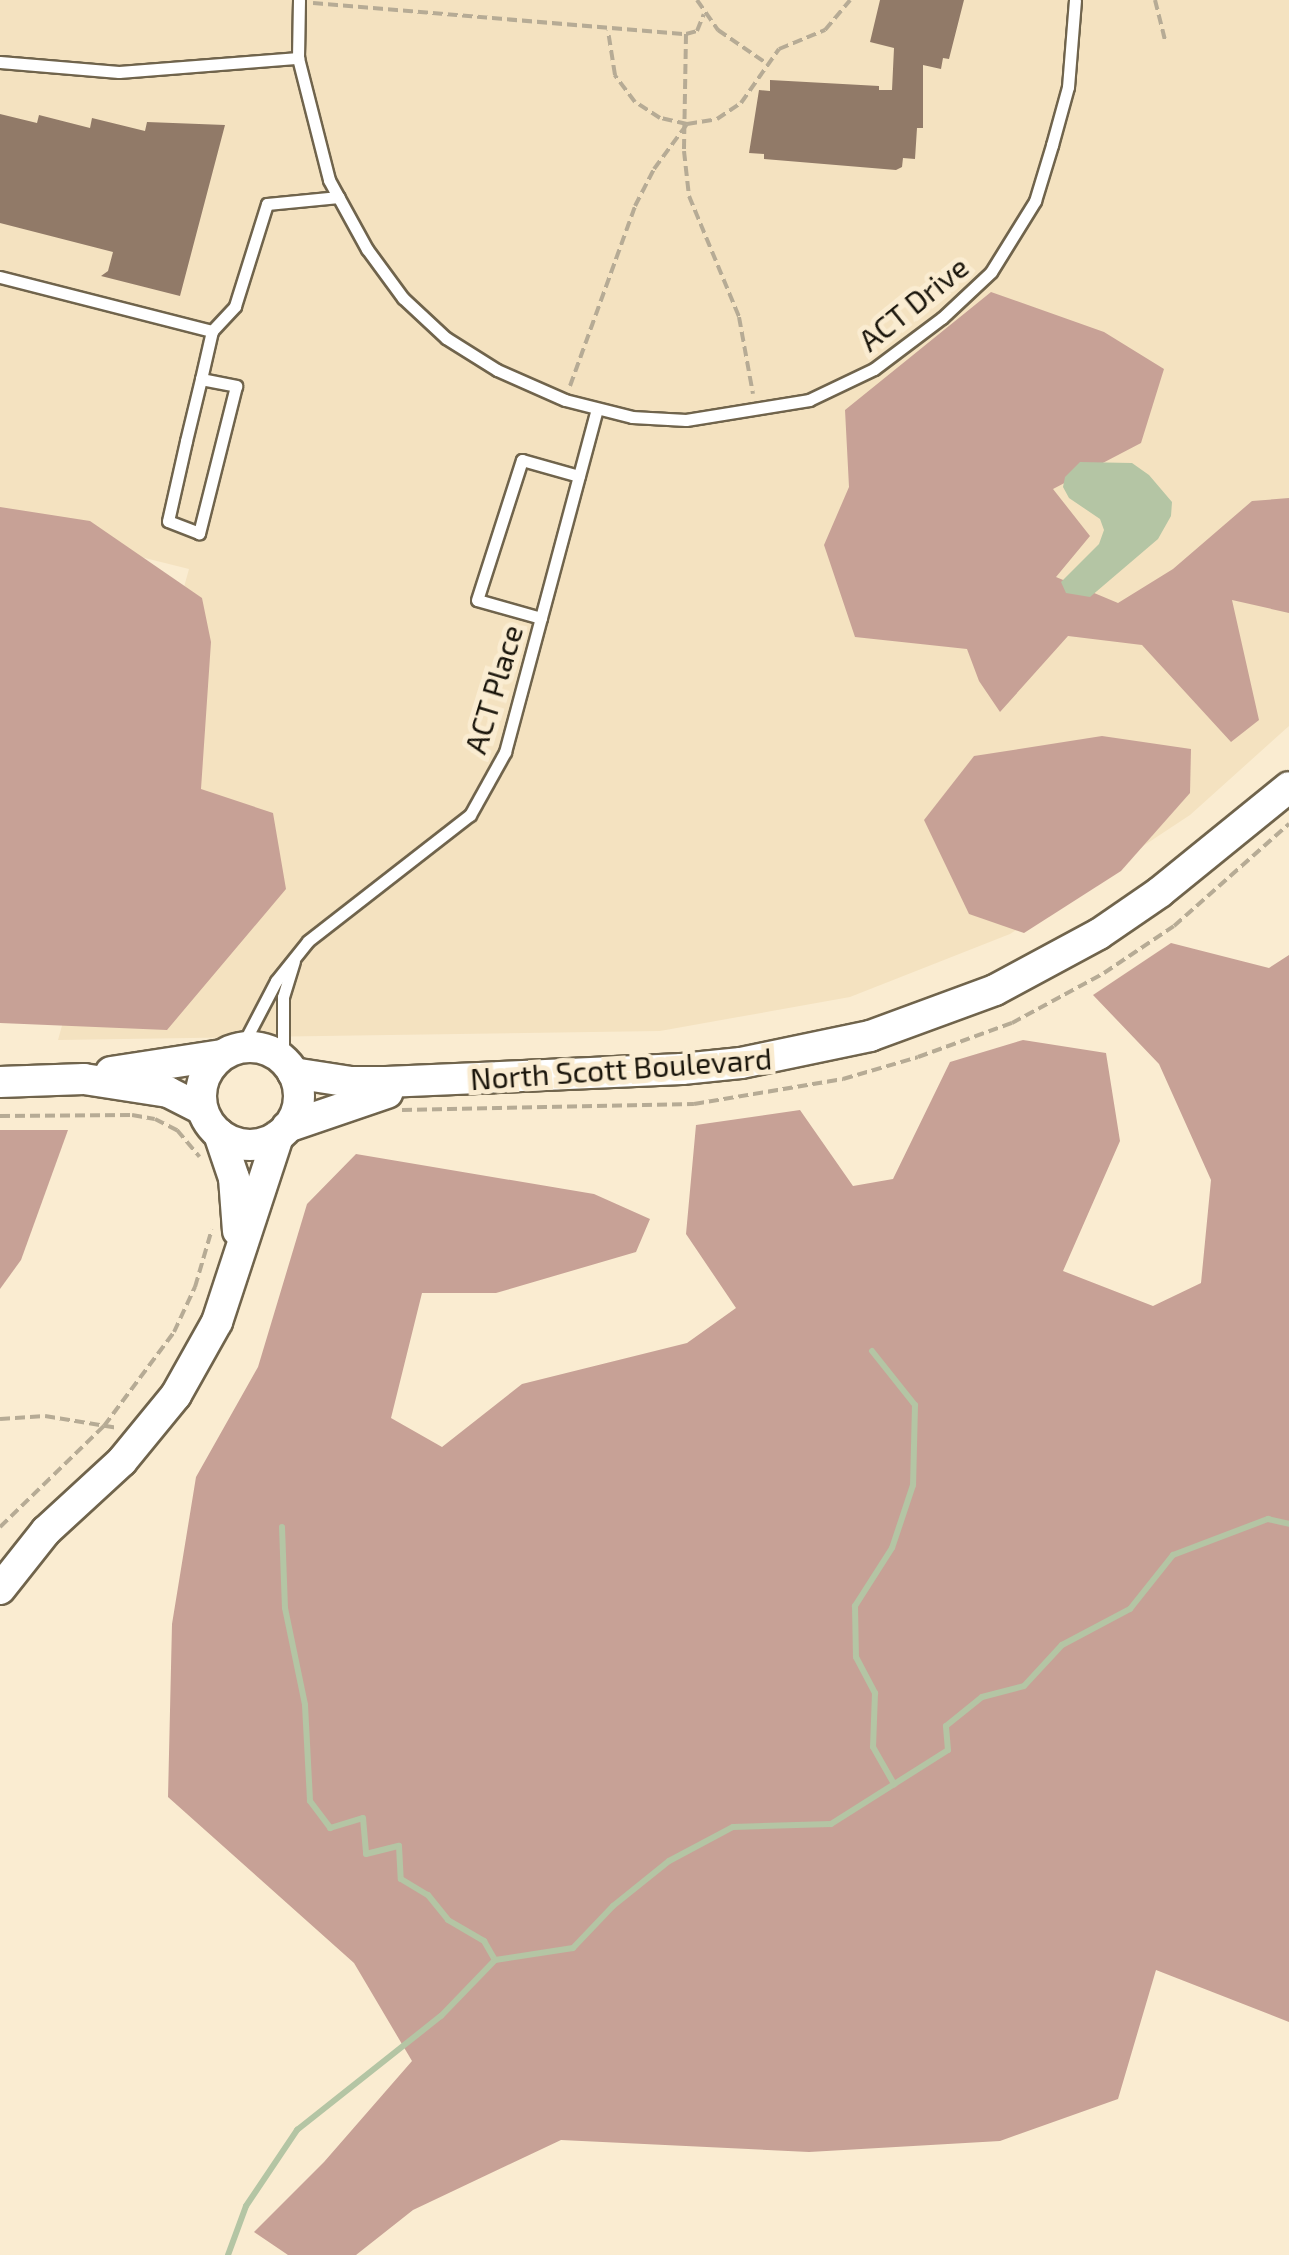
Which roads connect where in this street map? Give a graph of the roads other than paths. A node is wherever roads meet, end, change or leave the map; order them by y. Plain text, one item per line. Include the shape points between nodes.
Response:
1 (1075, 0) edge
2 (298, 1) edge
3 (298, 58) junction
4 (0, 62) edge
5 (338, 197) junction
6 (0, 277) edge
7 (212, 331) junction
8 (201, 378) junction
9 (597, 409) junction
10 (579, 476) junction
11 (541, 618) junction
12 (1289, 787) edge
13 (294, 962) junction
14 (232, 1051) junction
15 (288, 1066) junction
16 (84, 1079) junction
17 (0, 1082) edge
18 (418, 1082) junction
19 (282, 1131) junction
20 (217, 1134) junction
21 (237, 1264) junction
22 (0, 1589) edge

1 - 9 lane, ACT Drive via 1068,87 1035,201 991,272 942,318 874,369 810,400 686,420
2 - 3 lane, ACT Drive
3 - 4 lane via 119,72
3 - 5 lane, ACT Drive
5 - 7 lane via 267,204 235,306
5 - 9 lane, ACT Drive via 403,298 446,338 497,370
6 - 7 lane
7 - 8 lane
8 - 8 lane via 168,521 199,532 236,386
9 - 10 lane, ACT Place
10 - 11 lane, ACT Place
10 - 11 lane via 522,460 477,600
11 - 13 lane, ACT Place via 506,752 470,815 308,942
12 - 18 main road, North Scott Boulevard via 1099,934 940,1012 813,1050 740,1063
13 - 14 lane, ACT Place
13 - 15 lane via 283,997
14 - 15 main road via 268,1050
14 - 16 main road
14 - 20 main road via 204,1078
15 - 18 main road, North Scott Boulevard via 350,1082
15 - 19 main road via 298,1106
16 - 17 main road
16 - 20 main road via 168,1092
18 - 19 main road, North Scott Boulevard
19 - 20 main road via 249,1145
19 - 21 main road
20 - 21 main road via 237,1204
21 - 22 main road via 200,1354 147,1432 46,1531

